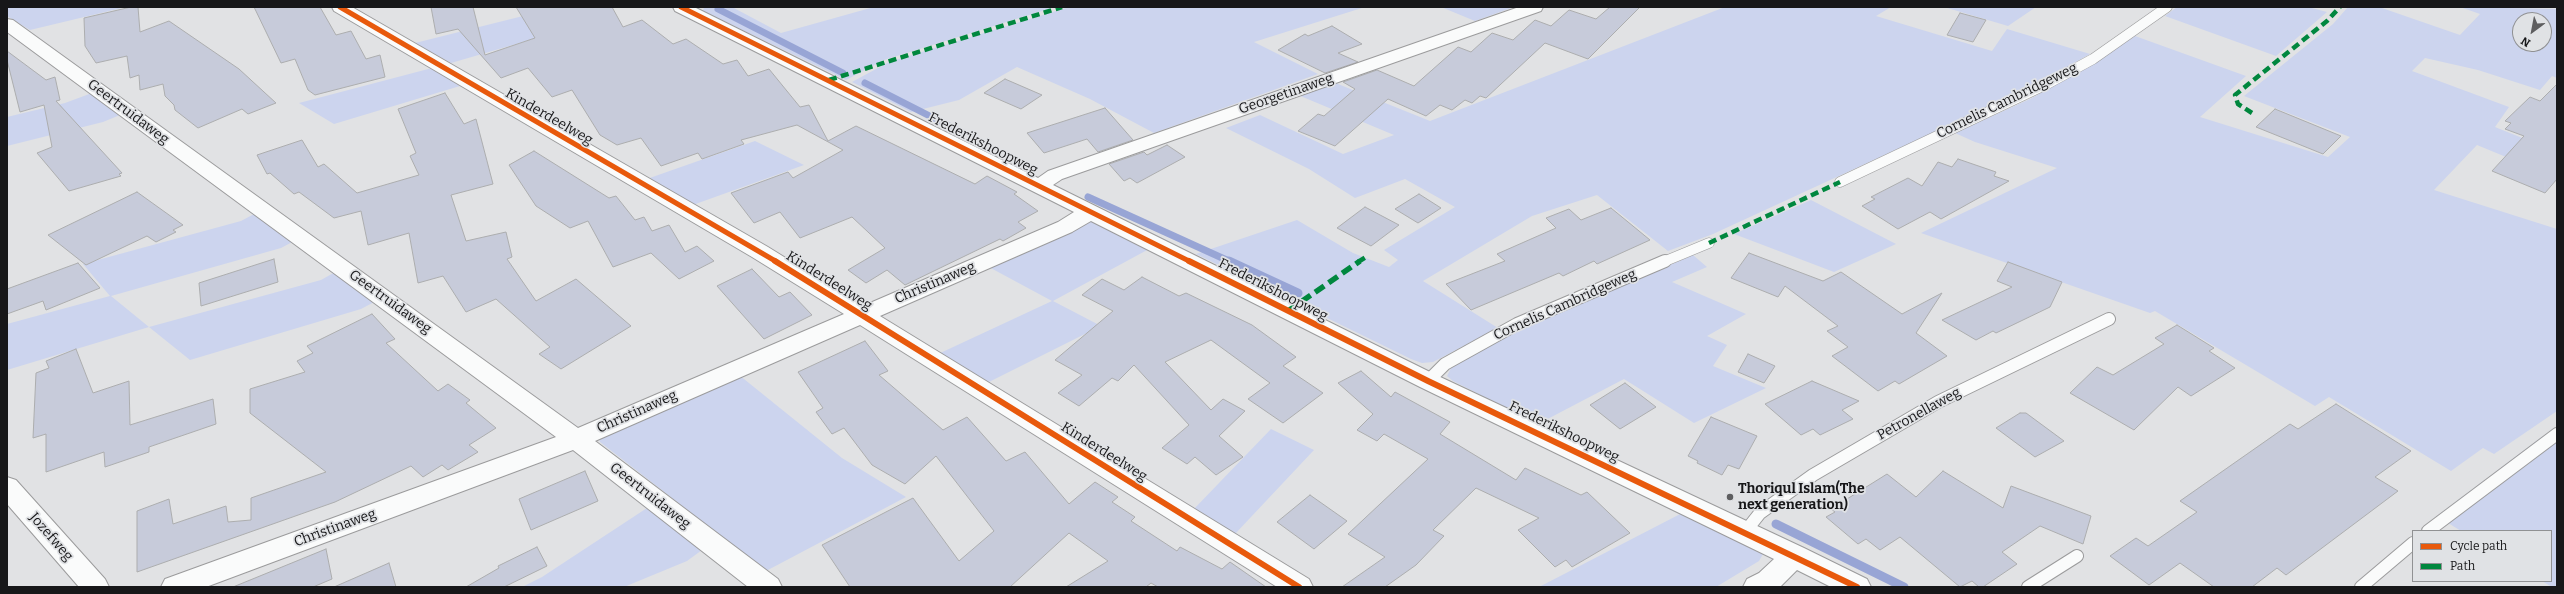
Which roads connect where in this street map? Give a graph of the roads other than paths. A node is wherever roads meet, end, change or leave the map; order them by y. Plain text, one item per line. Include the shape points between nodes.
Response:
1 (340, 7) edge
2 (1535, 7) edge
3 (2167, 7) edge
4 (686, 8) edge
5 (7, 24) edge
6 (1840, 182) dead end
7 (1039, 186) junction
8 (1090, 212) junction
9 (1709, 243) dead end
10 (861, 315) junction
11 (2109, 319) dead end
12 (1428, 381) junction
13 (2557, 434) edge
14 (576, 439) junction
15 (7, 487) edge
16 (2429, 530) edge
17 (1745, 532) junction
18 (2412, 545) edge
19 (1795, 556) junction
20 (2077, 556) dead end
21 (95, 587) edge
22 (174, 587) edge
23 (768, 587) edge
24 (1299, 587) edge
25 (1757, 587) edge
26 (1857, 587) edge
27 (2028, 587) edge
28 (2361, 587) edge

1 - 10 street, Kinderdeelweg via 760,252
2 - 7 street, Georgetinaweg via 1055,175
3 - 6 lane, Cornelis Cambridgeweg via 2093,59 2047,84
4 - 7 street, Frederikshoopweg
5 - 14 street, Geertruidaweg
7 - 8 street, Frederikshoopweg
8 - 10 street, Christinaweg via 1065,227
8 - 12 street, Frederikshoopweg
9 - 12 lane, Cornelis Cambridgeweg via 1517,324 1445,364
10 - 14 street, Christinaweg
10 - 24 street, Kinderdeelweg
11 - 17 lane, Petronellaweg via 1938,402 1813,475 1760,513
12 - 17 street, Frederikshoopweg
13 - 16 lane
14 - 22 street, Christinaweg
14 - 23 street, Geertruidaweg
15 - 21 street, Jozefweg
17 - 19 street, Frederikshoopweg
18 - 28 lane
19 - 25 street via 1769,581
19 - 26 street, Frederikshoopweg
20 - 27 lane

